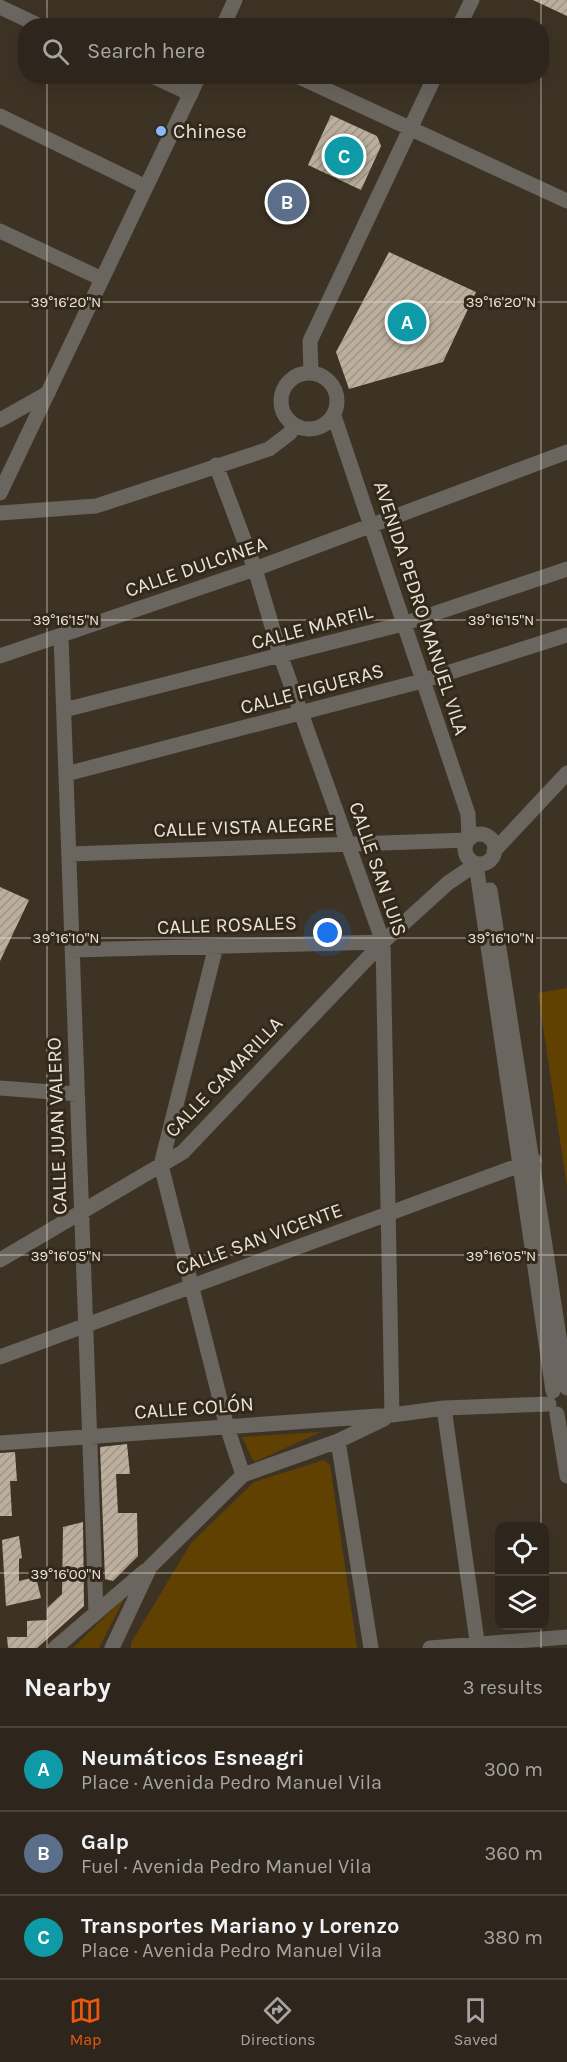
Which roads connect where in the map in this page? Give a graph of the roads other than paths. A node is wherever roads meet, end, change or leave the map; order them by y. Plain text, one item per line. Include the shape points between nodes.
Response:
1 (234, 0) edge
2 (472, 0) edge
3 (0, 7) edge
4 (23, 18) edge
5 (226, 18) edge
6 (463, 18) edge
7 (169, 84) edge
8 (195, 84) edge
9 (315, 84) edge
10 (431, 84) edge
11 (190, 94) junction
12 (0, 116) edge
13 (410, 127) junction
14 (146, 186) junction
15 (567, 201) edge
16 (0, 231) edge
17 (102, 279) junction
18 (311, 373) junction
19 (48, 393) junction
20 (334, 416) junction
21 (0, 420) edge
22 (293, 425) junction
23 (567, 452) edge
24 (216, 465) junction
25 (4, 473) edge
26 (0, 493) edge
27 (0, 513) edge
28 (371, 525) junction
29 (255, 569) junction
30 (567, 569) edge
31 (403, 624) junction
32 (567, 635) edge
33 (61, 637) junction
34 (0, 656) edge
35 (281, 657) junction
36 (422, 681) junction
37 (64, 710) junction
38 (302, 714) junction
39 (567, 773) edge
40 (66, 774) junction
41 (516, 825) junction
42 (471, 841) junction
43 (347, 843) junction
44 (69, 854) junction
45 (486, 859) junction
46 (448, 883) junction
47 (383, 942) junction
48 (216, 946) junction
49 (72, 950) junction
50 (0, 1088) edge
51 (77, 1094) junction
52 (527, 1162) junction
53 (161, 1165) junction
54 (82, 1213) junction
55 (388, 1214) junction
56 (0, 1260) edge
57 (192, 1286) junction
58 (84, 1326) junction
59 (0, 1357) edge
60 (560, 1400) edge
61 (444, 1408) junction
62 (392, 1415) junction
63 (227, 1426) junction
64 (89, 1437) junction
65 (338, 1441) junction
66 (0, 1443) edge
67 (243, 1475) junction
68 (567, 1476) edge
69 (150, 1568) junction
70 (96, 1613) junction
71 (567, 1637) edge
72 (478, 1646) edge
73 (55, 1648) edge
74 (112, 1648) edge
75 (371, 1648) edge
76 (430, 1648) edge

1 - 5 street
2 - 6 street
3 - 4 street
7 - 11 street
8 - 11 street
9 - 13 street
10 - 13 street
11 - 14 street
12 - 14 street
13 - 15 street
13 - 18 street via 310,341
14 - 17 street
16 - 17 street
17 - 19 street
18 - 20 street via 321,375 334,388 338,397
18 - 22 street via 293,378 282,392 282,410
19 - 21 street
19 - 25 street
20 - 22 street via 311,430
20 - 28 street, AVENIDA PEDRO MANUEL VILA
22 - 24 street via 290,433 269,449
23 - 28 street, CALLE DULCINEA
24 - 27 street via 96,506
24 - 29 street, CALLE SAN LUIS
25 - 26 street
28 - 29 street, CALLE DULCINEA
28 - 31 street, AVENIDA PEDRO MANUEL VILA
29 - 33 street, CALLE DULCINEA
29 - 35 street, CALLE SAN LUIS
30 - 31 street, CALLE MARFIL
31 - 35 street, CALLE MARFIL
31 - 36 street, AVENIDA PEDRO MANUEL VILA
32 - 36 street, CALLE FIGUERAS
33 - 34 street, CALLE DULCINEA
33 - 37 street, CALLE JUAN VALERO
35 - 37 street, CALLE MARFIL
35 - 38 street, CALLE SAN LUIS
36 - 38 street, CALLE FIGUERAS
36 - 42 street, AVENIDA PEDRO MANUEL VILA via 468,814
37 - 40 street, CALLE JUAN VALERO
38 - 40 street, CALLE FIGUERAS
38 - 43 street, CALLE SAN LUIS
39 - 41 street, CALLE CAMARILLA
40 - 44 street, CALLE JUAN VALERO
41 - 42 street, CALLE VISTA ALEGRE
41 - 45 street, CALLE CAMARILLA
42 - 43 street, CALLE VISTA ALEGRE
42 - 45 street via 469,859
42 - 45 street via 492,842
42 - 46 street, CALLE CAMARILLA
43 - 44 street, CALLE VISTA ALEGRE
43 - 47 street, CALLE SAN LUIS
44 - 49 street, CALLE JUAN VALERO
45 - 46 street, CALLE CAMARILLA
45 - 52 street
46 - 47 street, CALLE CAMARILLA
47 - 48 street, CALLE ROSALES
47 - 53 street, CALLE CAMARILLA via 183,1152
47 - 55 street, CALLE SAN LUIS
48 - 49 street, CALLE ROSALES
48 - 53 street
49 - 51 street, CALLE JUAN VALERO
50 - 51 street
51 - 54 street, CALLE JUAN VALERO
52 - 55 street, CALLE SAN VICENTE
52 - 60 street
53 - 54 street, CALLE CAMARILLA
53 - 57 street
54 - 56 street, CALLE CAMARILLA
54 - 58 street, CALLE JUAN VALERO
55 - 57 street, CALLE SAN VICENTE
55 - 62 street, CALLE SAN LUIS
57 - 58 street, CALLE SAN VICENTE
57 - 63 street
58 - 59 street, CALLE SAN VICENTE
58 - 64 street, CALLE JUAN VALERO
60 - 61 street, CALLE COLÓN
60 - 68 street
61 - 62 street, CALLE COLÓN
61 - 72 street
62 - 63 street, CALLE COLÓN
62 - 65 street, CALLE COLÓN
63 - 64 street, CALLE COLÓN
63 - 67 street
64 - 66 street, CALLE COLÓN
64 - 70 street, CALLE JUAN VALERO
65 - 67 street, CALLE COLÓN
65 - 75 street
67 - 69 street
69 - 70 street
69 - 74 street
70 - 73 street
71 - 72 street
72 - 76 street

